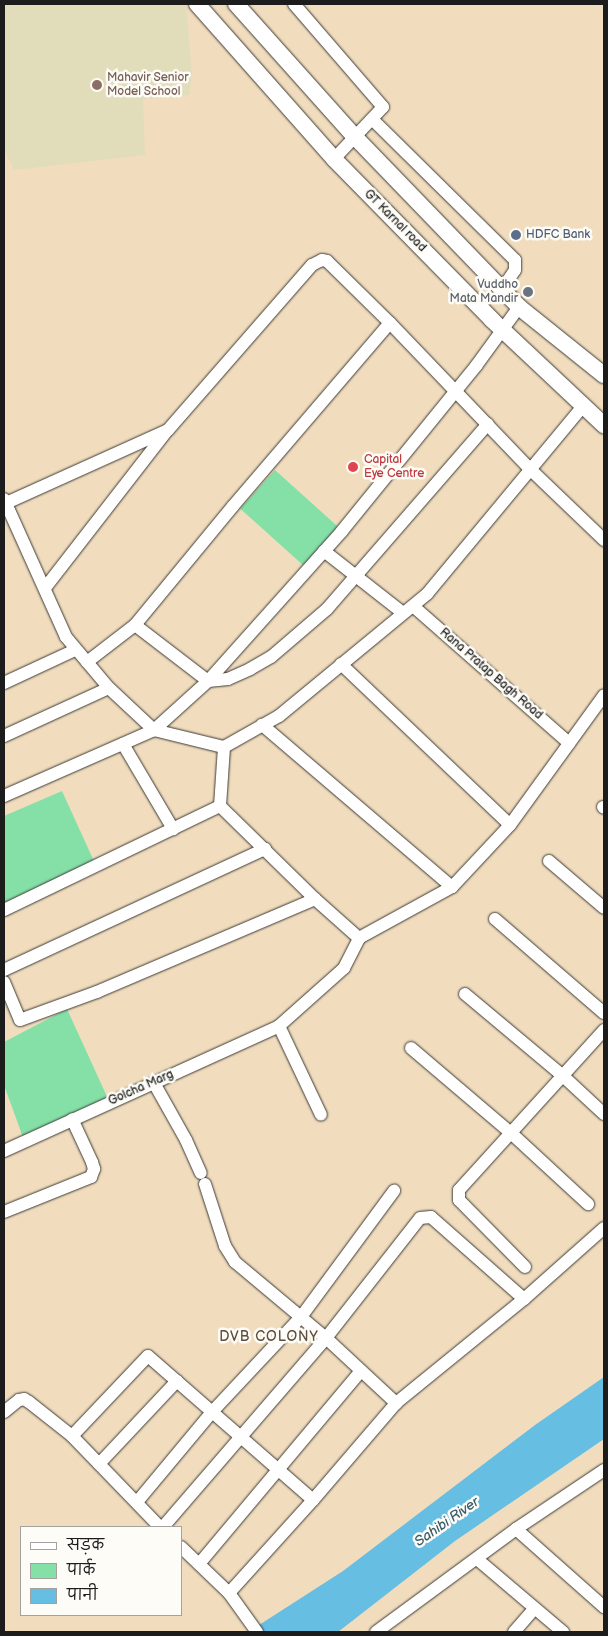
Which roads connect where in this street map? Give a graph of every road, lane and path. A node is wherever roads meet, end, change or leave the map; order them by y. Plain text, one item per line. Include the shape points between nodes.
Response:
1 (198, 4) edge
2 (236, 4) edge
3 (294, 4) edge
4 (372, 119) junction
5 (355, 137) junction
6 (334, 159) junction
7 (502, 289) junction
8 (519, 308) junction
9 (390, 323) junction
10 (502, 329) junction
11 (604, 375) edge
12 (456, 390) junction
13 (583, 406) junction
14 (488, 424) junction
15 (604, 425) edge
16 (168, 430) junction
17 (530, 469) junction
18 (4, 502) edge
19 (604, 540) edge
20 (324, 551) junction
21 (356, 576) junction
22 (45, 588) junction
23 (408, 609) junction
24 (135, 625) junction
25 (76, 650) junction
26 (87, 662) junction
27 (341, 664) junction
28 (208, 681) junction
29 (4, 683) edge
30 (109, 688) junction
31 (604, 695) edge
32 (262, 725) junction
33 (154, 730) junction
34 (4, 736) edge
35 (569, 743) junction
36 (123, 744) junction
37 (224, 746) junction
38 (4, 796) edge
39 (220, 806) junction
40 (510, 824) junction
41 (173, 829) junction
42 (265, 849) junction
43 (549, 861) dead end
44 (452, 886) junction
45 (316, 899) junction
46 (604, 908) edge
47 (4, 910) edge
48 (495, 919) dead end
49 (360, 938) junction
50 (4, 970) edge
51 (4, 982) edge
52 (465, 994) dead end
53 (604, 1013) edge
54 (279, 1026) junction
55 (604, 1030) edge
56 (411, 1048) dead end
57 (563, 1076) junction
58 (154, 1083) junction
59 (604, 1114) edge
60 (321, 1115) dead end
61 (72, 1120) junction
62 (511, 1133) junction
63 (4, 1151) edge
64 (394, 1191) dead end
65 (588, 1204) dead end
66 (4, 1212) edge
67 (604, 1228) edge
68 (525, 1267) dead end
69 (524, 1299) junction
70 (301, 1317) junction
71 (326, 1338) junction
72 (360, 1372) junction
73 (177, 1381) junction
74 (396, 1403) junction
75 (4, 1412) edge
76 (212, 1412) junction
77 (72, 1436) junction
78 (241, 1437) junction
79 (99, 1464) junction
80 (278, 1469) junction
81 (604, 1470) edge
82 (313, 1500) junction
83 (138, 1502) junction
84 (161, 1526) edge
85 (163, 1526) edge
86 (516, 1529) junction
87 (182, 1548) edge
88 (476, 1559) junction
89 (199, 1564) junction
90 (229, 1593) junction
91 (604, 1607) edge
92 (534, 1609) junction
93 (257, 1632) edge
94 (376, 1632) edge
95 (514, 1632) edge
96 (563, 1632) edge

1 - 6 main road, GT Karnal road
2 - 5 main road
3 - 4 street via 383,108
4 - 5 street
4 - 7 street via 515,260 515,270
5 - 6 street
5 - 7 main road
6 - 10 main road, GT Karnal road
7 - 8 main road
8 - 10 street
8 - 11 main road
9 - 12 street
9 - 16 street via 327,261 317,261
9 - 24 street
10 - 12 street
10 - 13 main road, GT Karnal road
12 - 14 street
12 - 20 street
13 - 15 main road, GT Karnal road
13 - 17 street
14 - 17 street
14 - 21 street
16 - 18 street
16 - 22 street
17 - 19 street
17 - 23 street via 427,594
18 - 22 street
20 - 21 street, Rana Pratap Bagh Road
20 - 28 street
21 - 23 street, Rana Pratap Bagh Road
21 - 28 street via 327,609 271,657 239,676
22 - 25 street via 66,637
23 - 27 street
23 - 35 street, Rana Pratap Bagh Road
24 - 26 street
24 - 28 street
25 - 26 street
25 - 29 street
26 - 30 street
27 - 32 street via 279,716
27 - 40 street
28 - 33 street
30 - 33 street
30 - 34 street
31 - 35 street
32 - 37 street
32 - 44 street
33 - 36 street
33 - 37 street
35 - 40 street
36 - 38 street
36 - 41 street
37 - 39 street
39 - 41 street
39 - 42 street
40 - 44 street
41 - 47 street
42 - 45 street
42 - 50 street
43 - 46 street
44 - 49 street
45 - 49 street
45 - 51 street via 97,992 20,1020
48 - 53 street
49 - 54 street, Golcha Marg via 344,968
52 - 57 street
54 - 58 street, Golcha Marg
54 - 60 street
55 - 57 street
56 - 62 street
57 - 59 street
57 - 62 street
58 - 61 street, Golcha Marg
58 - 70 street via 186,1140 235,1262
61 - 63 street, Golcha Marg
61 - 66 street via 92,1162 91,1177
62 - 65 street
62 - 68 street via 459,1190 458,1197
64 - 70 street
67 - 69 street
69 - 71 street via 431,1217 424,1217
69 - 74 street
70 - 71 street
70 - 76 street
71 - 72 street
71 - 78 street
72 - 74 street
72 - 80 street
73 - 76 street
73 - 77 street via 148,1356
73 - 79 street
74 - 82 street
75 - 77 street via 24,1399
76 - 78 street
76 - 83 street
77 - 79 street
78 - 80 street
78 - 85 street
79 - 83 street
80 - 82 street
80 - 89 street
81 - 86 street
82 - 90 street
83 - 84 street
86 - 88 street
86 - 91 street
87 - 89 street
88 - 92 street
88 - 94 street
89 - 90 street
90 - 93 street
92 - 95 street
92 - 96 street

